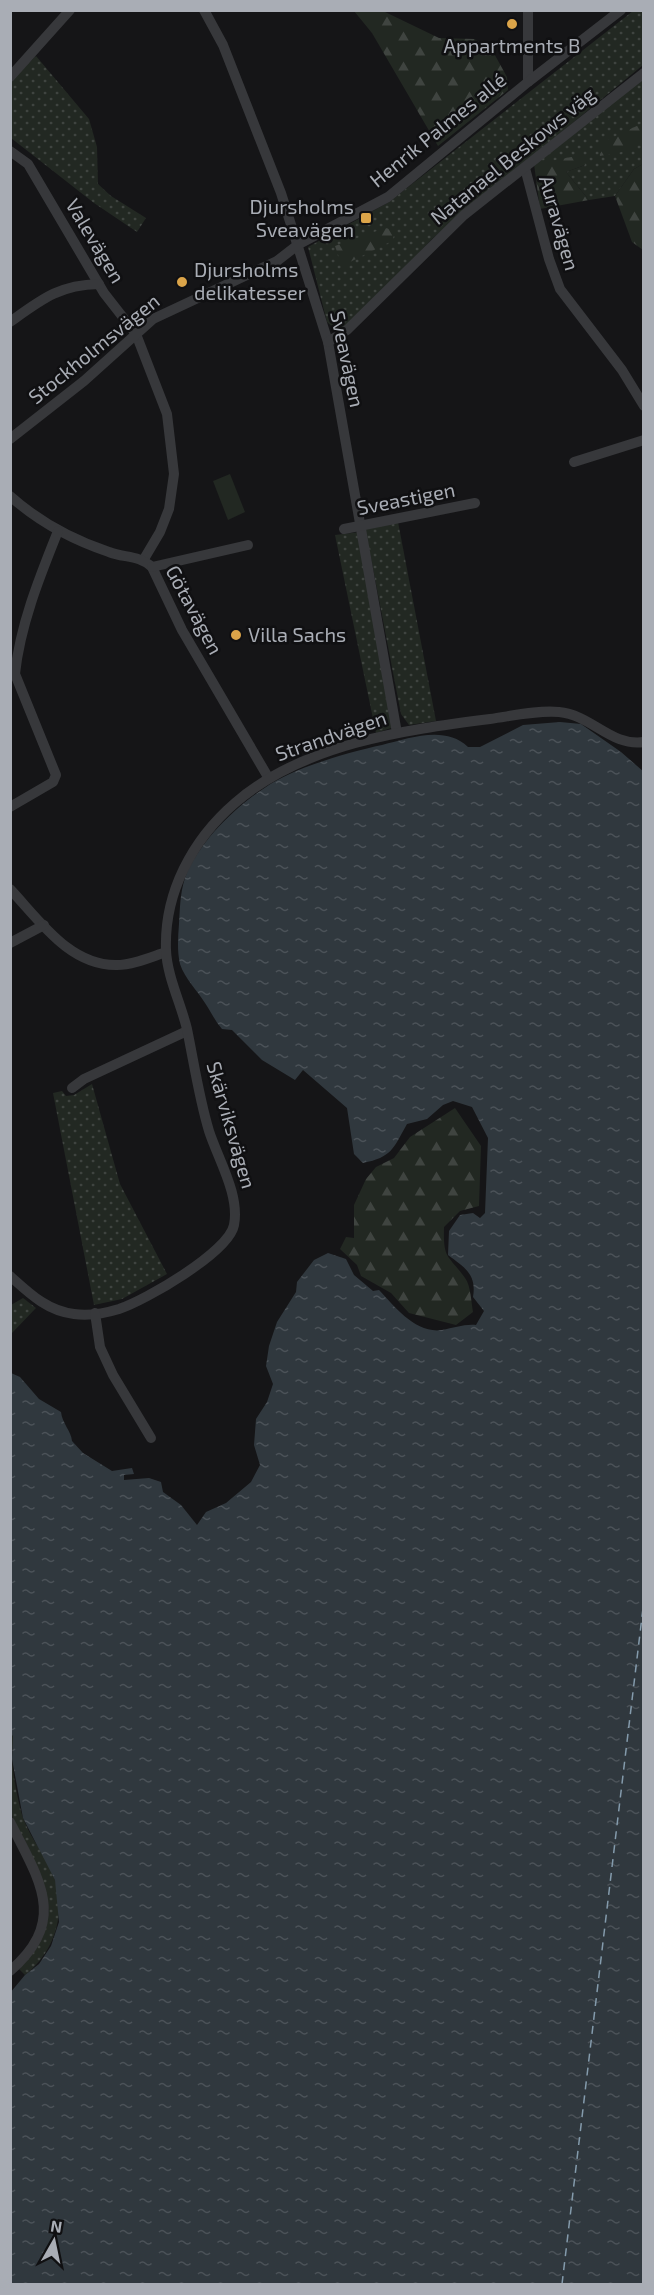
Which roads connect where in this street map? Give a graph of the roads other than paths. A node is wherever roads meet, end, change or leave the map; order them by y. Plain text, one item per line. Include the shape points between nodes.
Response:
1 (204, 10) edge
2 (528, 10) edge
3 (621, 10) edge
4 (70, 11) edge
5 (644, 73) edge
6 (10, 77) edge
7 (528, 82) junction
8 (10, 151) edge
9 (525, 168) junction
10 (299, 244) junction
11 (99, 284) junction
12 (10, 322) edge
13 (136, 334) junction
14 (328, 342) junction
15 (644, 406) edge
16 (10, 439) edge
17 (644, 440) edge
18 (574, 462) dead end
19 (10, 496) edge
20 (475, 503) dead end
21 (362, 526) junction
22 (344, 529) dead end
23 (58, 531) junction
24 (248, 545) dead end
25 (148, 563) junction
26 (14, 655) edge
27 (397, 733) junction
28 (644, 742) edge
29 (268, 777) junction
30 (10, 807) edge
31 (10, 889) edge
32 (44, 925) junction
33 (10, 943) edge
34 (166, 952) junction
35 (187, 1031) junction
36 (72, 1088) dead end
37 (10, 1276) edge
38 (95, 1313) junction
39 (152, 1438) dead end
40 (10, 1822) edge
41 (10, 1971) edge

1 - 10 street, Sveavägen via 223,45
2 - 7 street
3 - 7 street, Henrik Palmes allé
4 - 6 street
5 - 9 street, Natanael Beskows väg
7 - 10 street, Henrik Palmes allé via 388,197
8 - 11 street, Valevägen via 28,164
9 - 14 street, Natanael Beskows väg via 464,215 347,330
9 - 15 street, Auravägen via 560,289 622,370
10 - 13 street, Stockholmsvägen via 277,261 171,309
10 - 14 street, Sveavägen
11 - 12 street via 64,288
11 - 13 street, Valevägen
13 - 16 street, Stockholmsvägen
13 - 25 street, Valevägen via 167,414 174,474 169,509
14 - 21 street, Sveavägen
17 - 18 street
19 - 23 street, Götavägen
20 - 21 street, Sveastigen
21 - 22 street, Sveastigen
21 - 27 street, Sveavägen
23 - 25 street, Götavägen via 110,553
23 - 26 street
24 - 25 street
25 - 29 street, Götavägen via 182,630
26 - 30 street via 15,674 56,775 53,782
27 - 28 street, Strandvägen via 557,711 585,718 626,744
27 - 29 street, Strandvägen via 341,748
29 - 34 street, Strandvägen via 233,804 192,851 173,892
31 - 32 street
32 - 33 street
32 - 34 street via 80,957 95,963 118,966
34 - 35 street, Skärviksvägen
35 - 36 street
35 - 38 street, Skärviksvägen via 209,1130 234,1203 234,1226 227,1241 212,1256 138,1301
37 - 38 street, Skärviksvägen via 36,1300 57,1310
38 - 39 street via 100,1347
40 - 41 street via 41,1887 45,1917 39,1941

